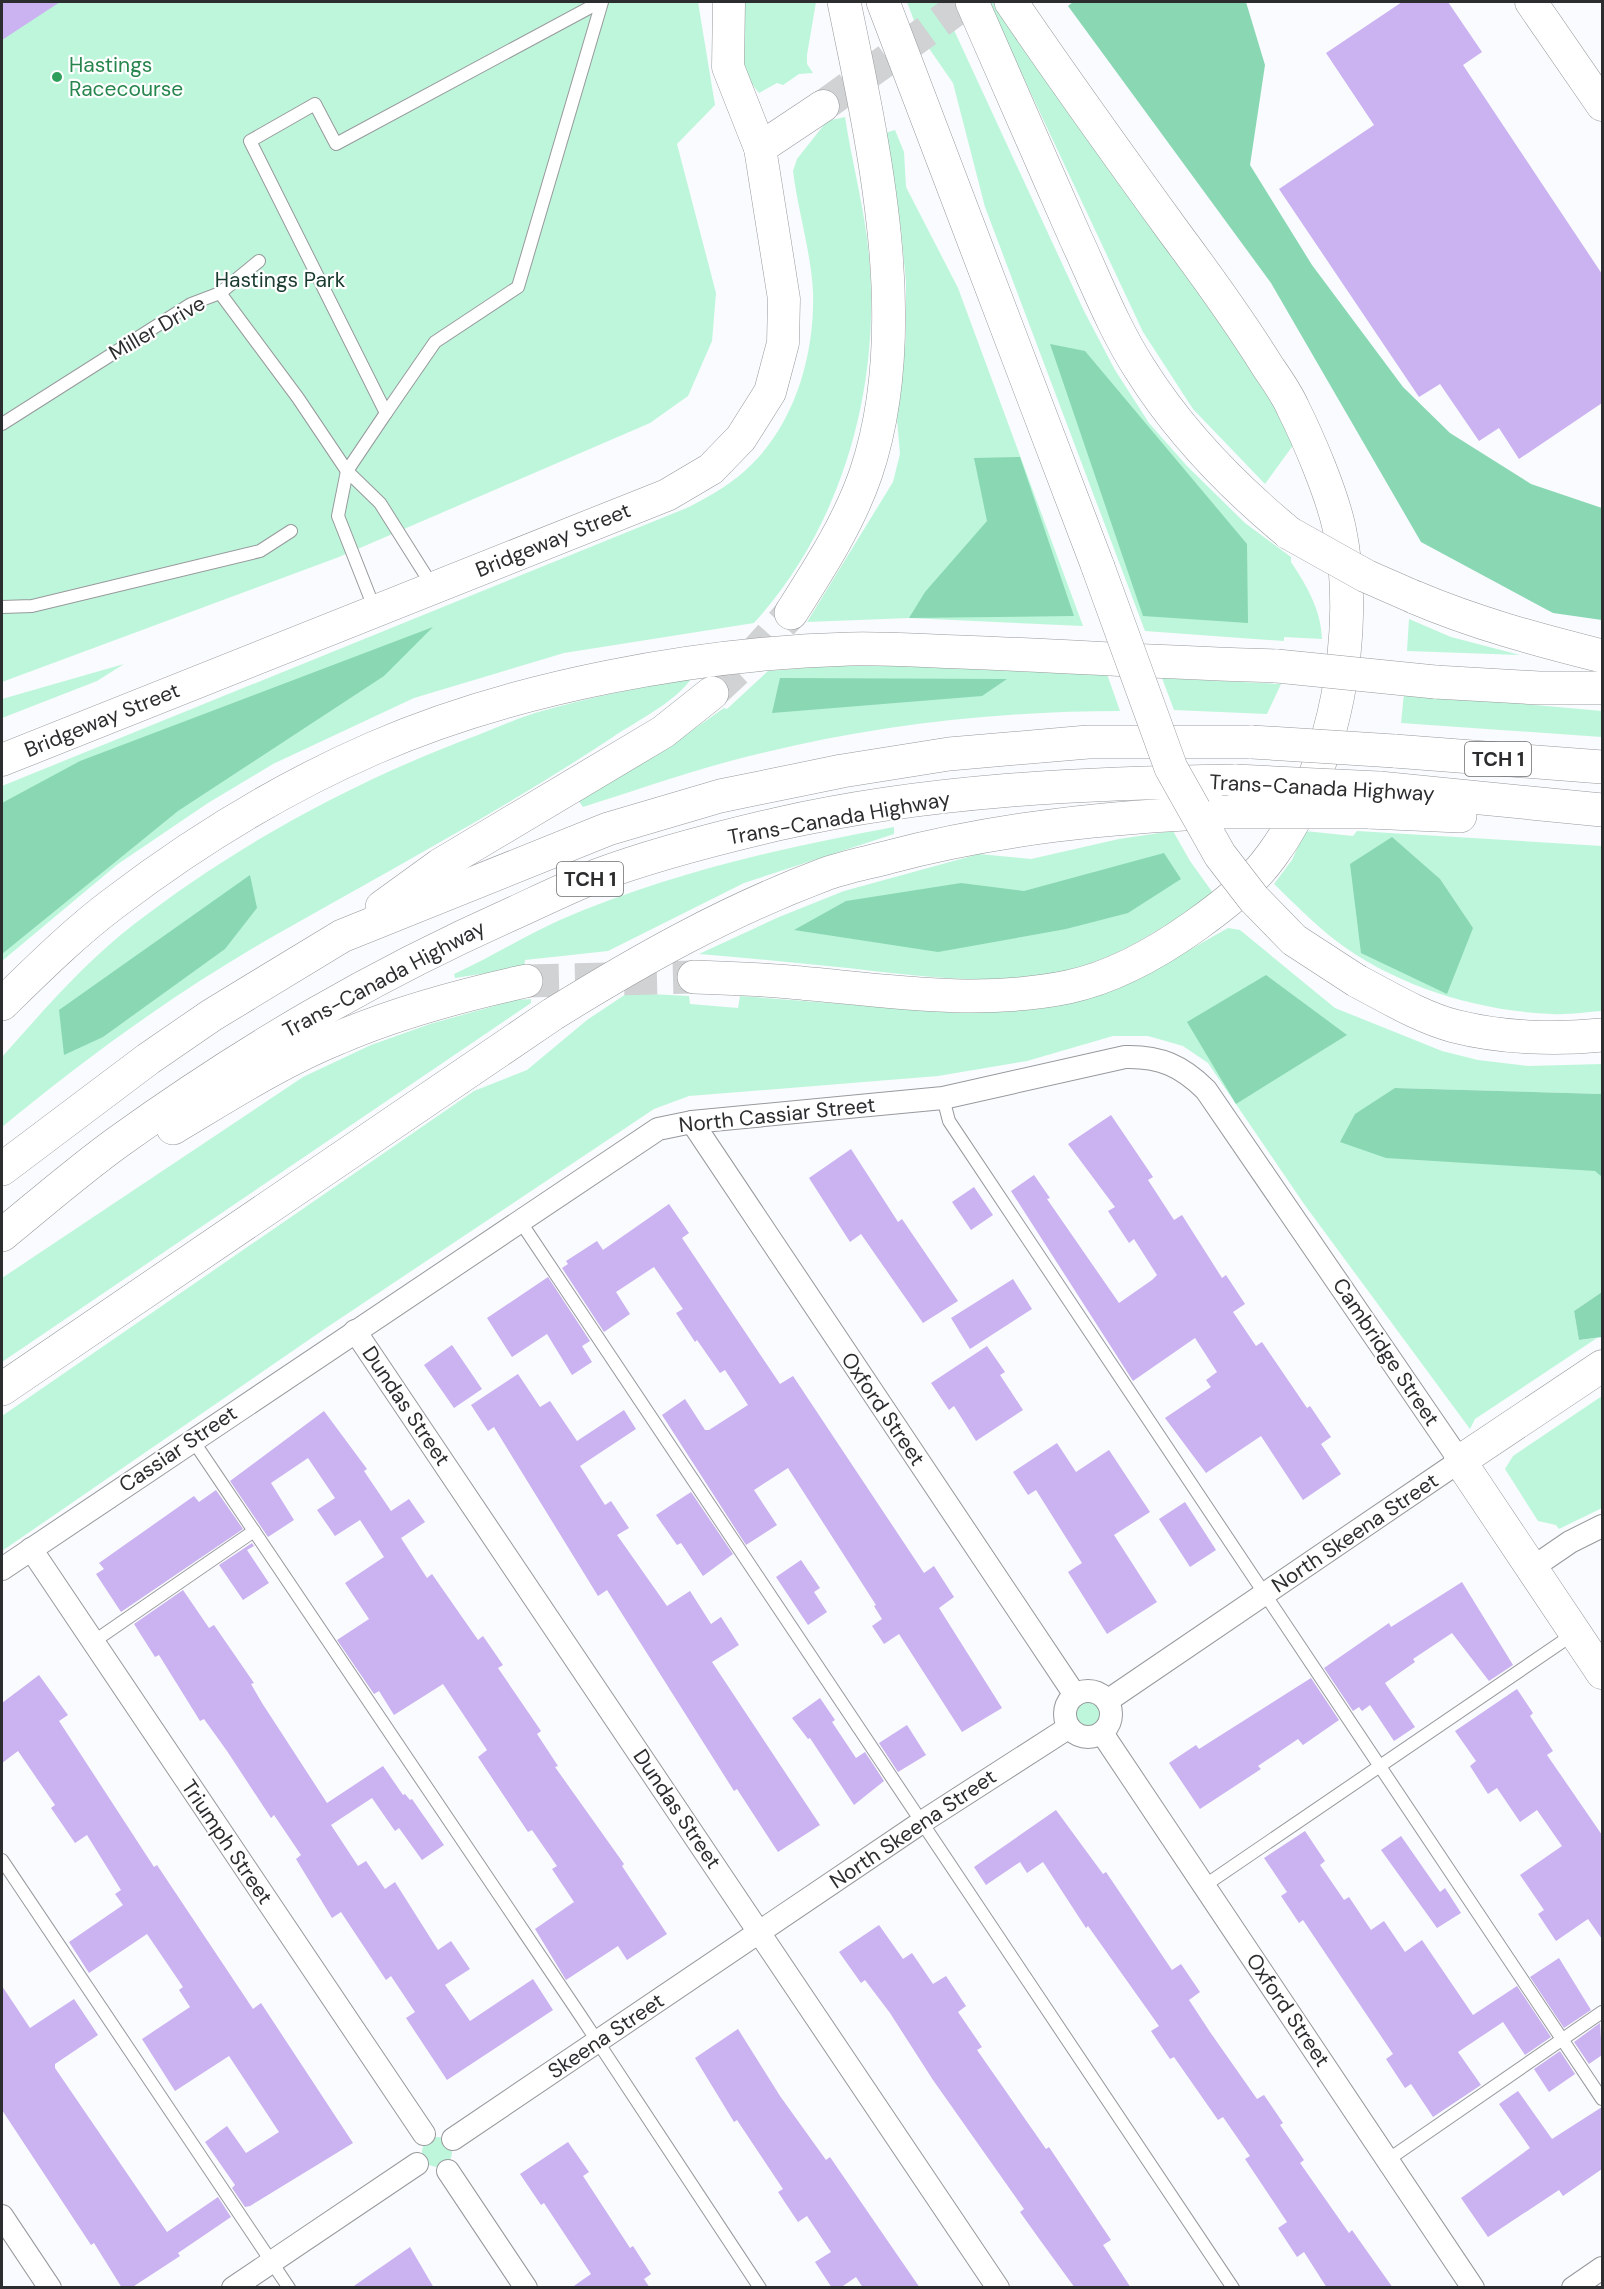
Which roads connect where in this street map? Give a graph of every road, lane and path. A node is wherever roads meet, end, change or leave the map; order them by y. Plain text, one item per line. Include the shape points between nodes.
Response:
1 (601, 2) edge
2 (729, 2) edge
3 (844, 2) edge
4 (883, 2) edge
5 (972, 2) edge
6 (1011, 2) edge
7 (1531, 2) edge
8 (1602, 105) edge
9 (823, 106) tunnel mouth
10 (760, 148) junction
11 (259, 261) dead end
12 (220, 293) junction
13 (386, 413) junction
14 (2, 424) edge
15 (347, 471) junction
16 (291, 531) dead end
17 (434, 588) junction
18 (2, 607) edge
19 (376, 612) junction
20 (791, 613) tunnel mouth
21 (1602, 656) edge
22 (1602, 688) edge
23 (712, 693) tunnel mouth
24 (2, 760) edge
25 (1602, 767) edge
26 (1373, 800) junction
27 (1594, 810) edge
28 (342, 936) junction
29 (694, 977) tunnel mouth
30 (526, 981) tunnel mouth
31 (2, 1004) edge
32 (1602, 1035) edge
33 (1147, 1057) joint
34 (943, 1098) junction
35 (692, 1122) junction
36 (2, 1169) edge
37 (27, 1214) junction
38 (520, 1221) junction
39 (2, 1235) edge
40 (355, 1331) junction
41 (1602, 1366) edge
42 (2, 1389) edge
43 (192, 1439) junction
44 (1460, 1461) junction
45 (1602, 1526) edge
46 (254, 1531) junction
47 (31, 1549) junction
48 (1532, 1568) junction
49 (2, 1569) edge
50 (1264, 1594) junction
51 (1575, 1633) junction
52 (93, 1642) junction
53 (1602, 1673) edge
54 (1075, 1695) junction
55 (1107, 1701) junction
56 (1068, 1728) junction
57 (1102, 1733) junction
58 (1379, 1765) junction
59 (922, 1822) junction
60 (2, 1860) edge
61 (1204, 1886) junction
62 (760, 1932) junction
63 (1602, 2012) edge
64 (1563, 2039) junction
65 (597, 2041) junction
66 (1602, 2099) edge
67 (424, 2134) junction
68 (453, 2139) junction
69 (1389, 2159) junction
70 (417, 2163) junction
71 (448, 2171) junction
72 (2, 2216) edge
73 (271, 2261) junction
74 (1602, 2268) edge
75 (50, 2288) edge
76 (232, 2288) edge
77 (289, 2288) edge
78 (526, 2288) edge
79 (759, 2288) edge
80 (998, 2288) edge
81 (1233, 2288) edge
82 (1473, 2288) edge
83 (1573, 2288) edge

1 - 13 lane via 518,286 435,342
1 - 13 lane via 336,144 315,104 250,141
2 - 10 street, Bridgeway Street via 728,67
3 - 20 highway via 885,233 889,322 880,419 866,474 821,566
4 - 32 highway, bridge via 1171,768 1220,855 1254,900 1294,940 1357,981 1414,1010 1454,1026 1499,1034
5 - 21 highway, bridge via 1106,306 1139,368 1207,458 1289,533 1366,576 1448,611
6 - 29 highway via 1107,141 1237,317 1293,406 1317,466 1339,527 1347,599 1345,649 1334,718 1316,776 1289,831 1235,895 1166,947 1117,972 1029,994 972,997
7 - 8 street
9 - 10 street
10 - 17 street, Bridgeway Street via 784,299 783,343 770,392 741,438 711,469 667,495
11 - 12 lane
12 - 14 lane, Miller Drive via 192,304
12 - 15 lane, Miller Drive
13 - 15 lane
15 - 17 lane, Miller Drive via 380,503
15 - 19 lane via 338,516
16 - 18 lane via 260,551 32,606
17 - 19 street, Bridgeway Street
19 - 24 street, Bridgeway Street
22 - 31 highway, bridge via 1435,682 1277,666 854,649 779,652 614,676 467,714 375,747 277,796 198,844 114,903
23 - 28 highway via 663,732 440,865
25 - 28 highway, Trans-Canada Highway / TCH 1, bridge via 1252,742 1088,742 949,754 720,796 608,829
26 - 27 highway, Trans-Canada Highway / TCH 1
26 - 37 highway, Trans-Canada Highway / TCH 1, bridge via 1236,781 1104,783 901,802 780,824 597,876 362,986 274,1037 115,1144
26 - 42 highway, bridge via 1042,825 919,849 826,874 737,910 626,968 553,1014
28 - 36 highway, Trans-Canada Highway / TCH 1 via 175,1040
30 - 37 highway via 468,993 337,1038 250,1083
33 - 34 street, North Cassiar Street via 1125,1058
33 - 44 street, Cambridge Street via 1174,1064 1206,1090
34 - 35 street, North Cassiar Street
34 - 50 lane via 949,1121
35 - 38 street, North Cassiar Street via 658,1129
35 - 54 street, Oxford Street
37 - 39 highway, Trans-Canada Highway / TCH 1
38 - 40 street, North Cassiar Street
38 - 59 lane
40 - 43 street, Cassiar Street
40 - 62 street, Dundas Street
41 - 44 street, North Skeena Street
43 - 46 lane
43 - 47 street, Cassiar Street
44 - 48 street, Cambridge Street
44 - 50 street, North Skeena Street
45 - 48 street
46 - 52 lane
46 - 65 lane
47 - 49 street, Cassiar Street
47 - 52 street, Triumph Street
48 - 51 street, Cambridge Street
50 - 55 street, North Skeena Street
50 - 58 lane
51 - 53 street, Cambridge Street
51 - 58 lane
52 - 67 street, Triumph Street
54 - 55 street via 1091,1691
54 - 56 street via 1064,1711
55 - 57 street via 1111,1719
56 - 57 street via 1084,1738
56 - 59 street, North Skeena Street
57 - 61 street, Oxford Street
58 - 61 lane
58 - 64 lane
59 - 62 street, North Skeena Street
59 - 81 lane
60 - 73 lane
61 - 69 street, Oxford Street
62 - 65 street, Skeena Street
62 - 80 street, Dundas Street
63 - 64 lane
64 - 66 lane
64 - 69 lane
65 - 68 street, Skeena Street
65 - 79 lane
67 - 68 street via 442,2132
67 - 70 street via 415,2144
68 - 71 street via 457,2159
69 - 82 street, Oxford Street
70 - 71 street via 434,2175
70 - 73 street
71 - 78 street
72 - 75 street
73 - 76 street
73 - 77 lane
74 - 83 street

